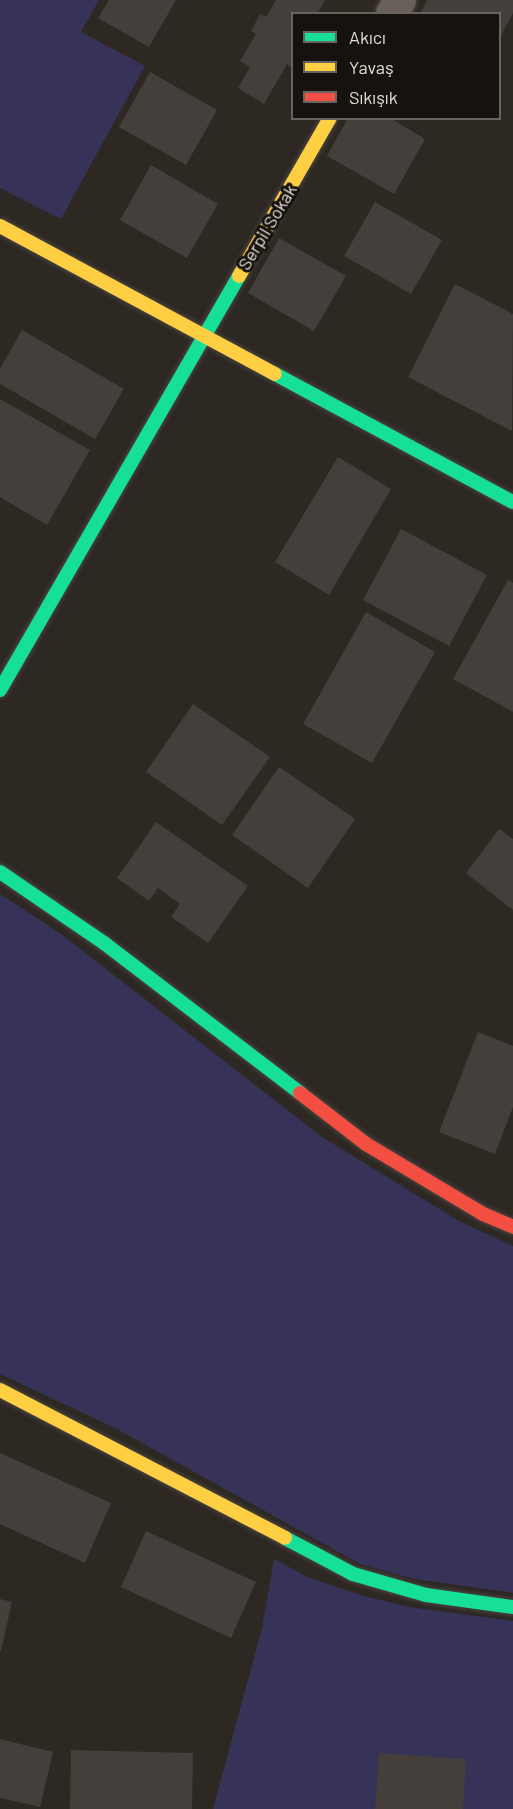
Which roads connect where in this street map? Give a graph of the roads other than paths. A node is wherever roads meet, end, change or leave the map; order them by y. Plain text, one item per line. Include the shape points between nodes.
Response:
1 (329, 120) edge
2 (0, 226) edge
3 (203, 335) junction
4 (513, 502) edge
5 (0, 690) edge
6 (0, 872) edge
7 (513, 1227) edge
8 (0, 1390) edge
9 (513, 1606) edge

1 - 3 street, Serpil Sokak
2 - 3 street
3 - 4 street
3 - 5 street, Serpil Sokak
6 - 7 street via 104,943 366,1144 483,1214
8 - 9 street via 352,1574 426,1595

